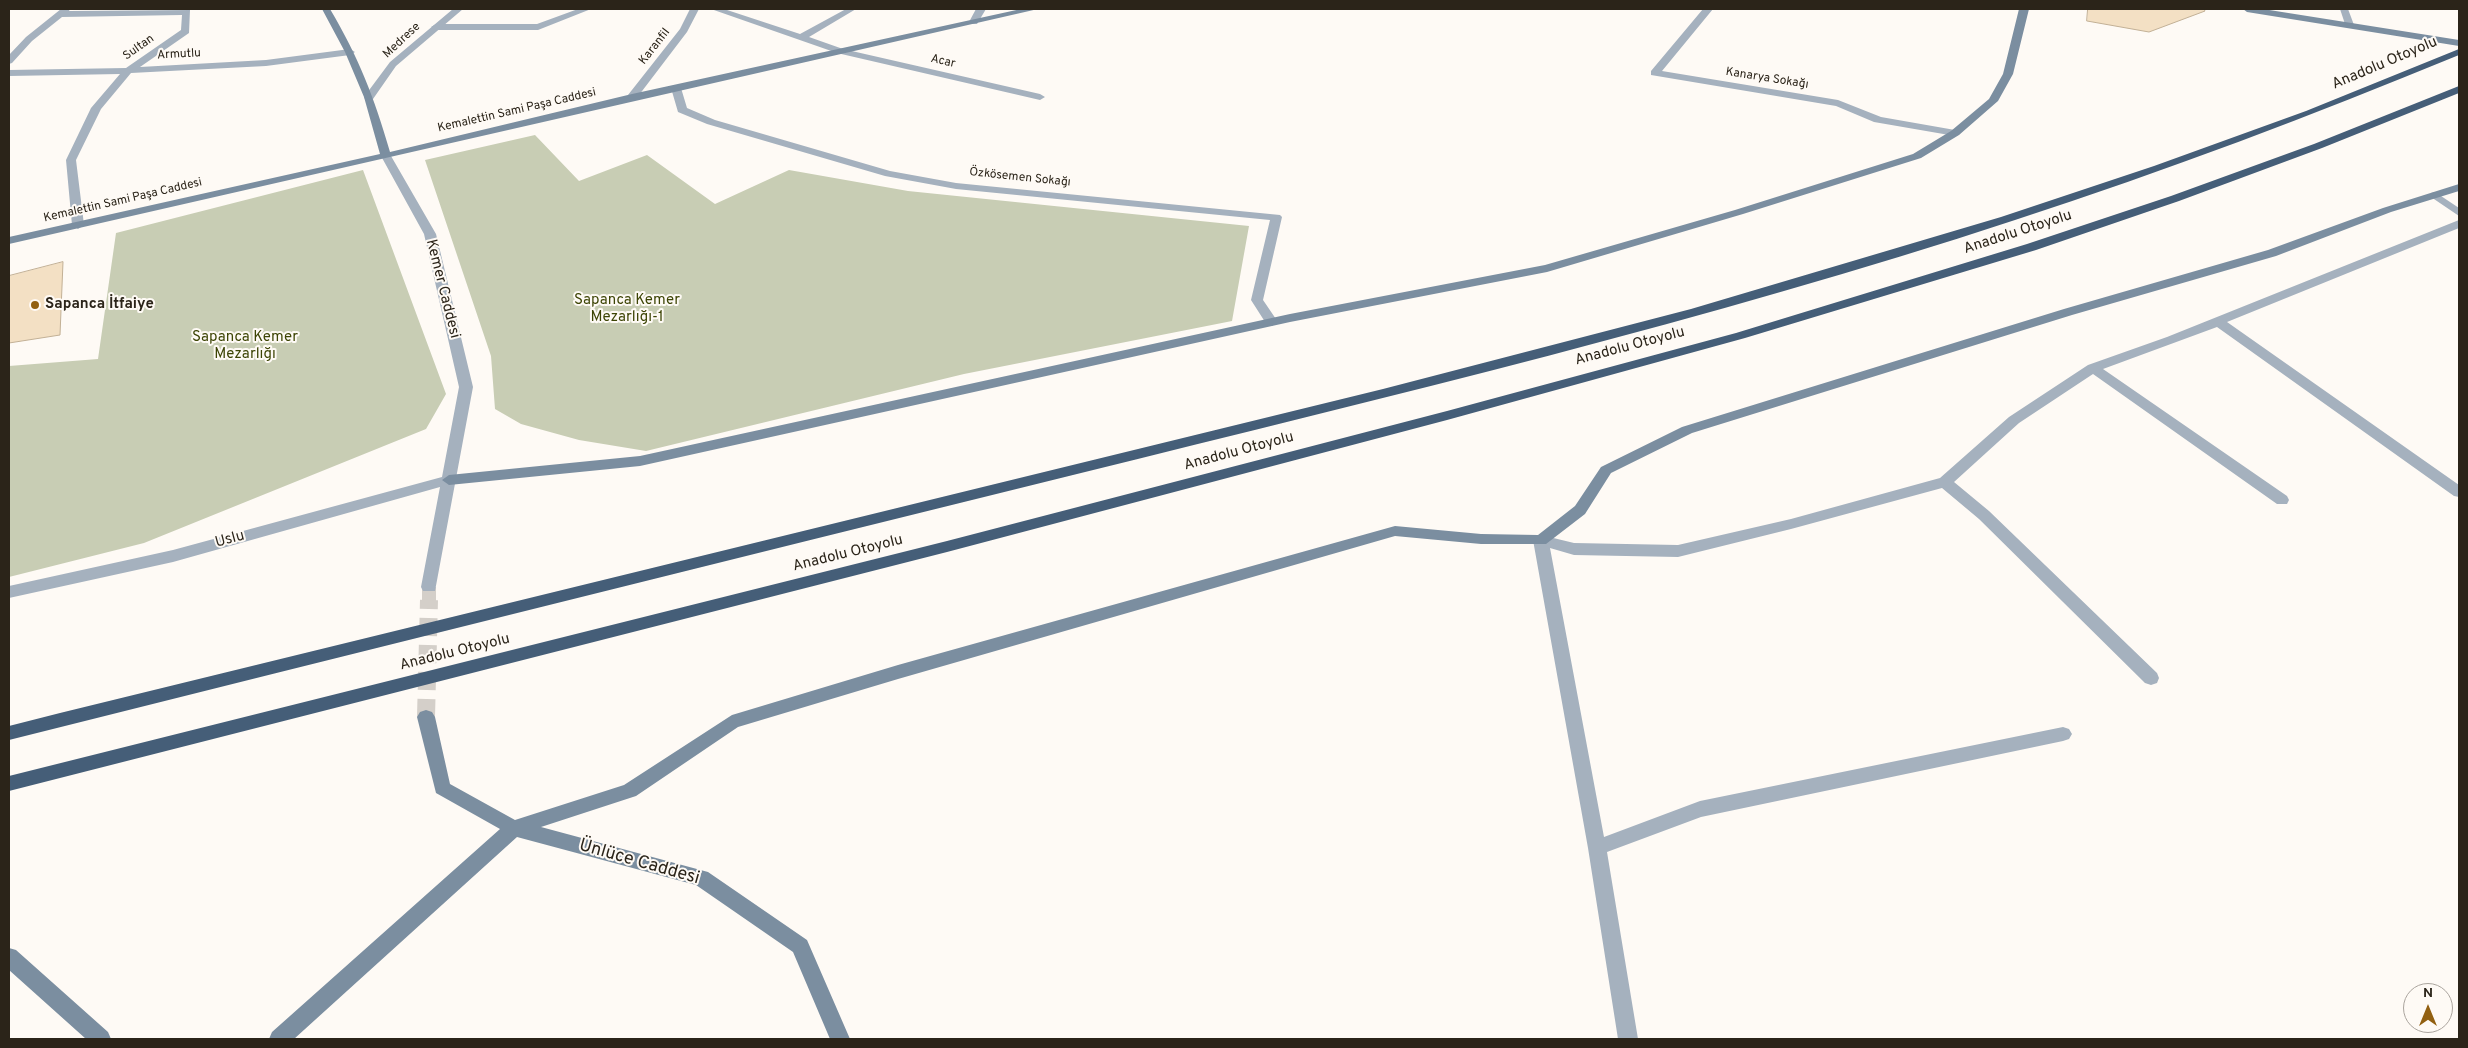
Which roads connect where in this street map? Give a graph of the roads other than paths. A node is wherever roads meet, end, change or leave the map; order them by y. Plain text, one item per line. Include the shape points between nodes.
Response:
1 (326, 9) edge
2 (458, 9) edge
3 (586, 9) edge
4 (694, 9) edge
5 (716, 9) edge
6 (852, 9) edge
7 (981, 9) edge
8 (1033, 9) edge
9 (1708, 9) edge
10 (2024, 9) edge
11 (2247, 9) edge
12 (2344, 9) edge
13 (63, 11) edge
14 (974, 22) junction
15 (2350, 25) junction
16 (436, 27) junction
17 (802, 37) junction
18 (2459, 43) edge
19 (840, 51) junction
20 (350, 52) junction
21 (2453, 55) edge
22 (9, 61) edge
23 (129, 70) junction
24 (9, 73) edge
25 (676, 88) junction
26 (2459, 89) edge
27 (1040, 96) dead end
28 (370, 98) junction
29 (632, 98) junction
30 (1955, 133) junction
31 (386, 156) junction
32 (2459, 187) edge
33 (2434, 195) junction
34 (2459, 213) edge
35 (2459, 224) edge
36 (78, 225) junction
37 (9, 241) edge
38 (2217, 321) junction
39 (1272, 322) junction
40 (2093, 368) junction
41 (449, 480) junction
42 (1945, 482) junction
43 (2459, 492) edge
44 (2282, 500) dead end
45 (1541, 540) junction
46 (429, 587) tunnel mouth
47 (9, 592) edge
48 (2151, 678) dead end
49 (426, 717) tunnel mouth
50 (9, 733) edge
51 (2063, 734) dead end
52 (9, 784) edge
53 (514, 828) junction
54 (1598, 848) junction
55 (9, 958) edge
56 (101, 1039) edge
57 (279, 1039) edge
58 (840, 1039) edge
59 (1628, 1039) edge

1 - 20 main road, Kemer Caddesi
2 - 16 street, Medrese
3 - 16 street via 538,27
4 - 29 street, Karanfil via 684,30
5 - 17 street, Acar
6 - 17 street
7 - 14 street
8 - 14 main road, Kemalettin Sami Paşa Caddesi
9 - 30 street, Kanarya Sokağı via 1655,73 1838,103 1878,120
10 - 30 main road via 2008,74 1993,101
11 - 15 main road
12 - 15 street
13 - 22 street via 29,39
13 - 23 street, Sultan via 187,12 186,31
14 - 19 main road, Kemalettin Sami Paşa Caddesi
15 - 18 main road
16 - 28 street, Medrese via 393,64
17 - 19 street, Acar
19 - 25 main road, Kemalettin Sami Paşa Caddesi
19 - 27 street, Acar
20 - 23 street, Armutlu via 310,60
20 - 28 main road, Kemer Caddesi
21 - 50 highway, Anadolu Otoyolu via 2319,111 2112,185 1912,249 1702,308 1433,380
23 - 24 street, Armutlu
23 - 36 street, Sultan via 96,108 71,160
25 - 29 main road, Kemalettin Sami Paşa Caddesi
25 - 39 street, Özkösemen Sokağı via 682,110 711,122 889,174 956,186 1276,217 1257,300
26 - 52 highway, Anadolu Otoyolu via 2360,131 2152,208 1946,275 1744,334 834,576
28 - 31 main road, Kemer Caddesi
29 - 31 main road, Kemalettin Sami Paşa Caddesi
30 - 39 main road via 1917,156 1555,266
31 - 36 main road, Kemalettin Sami Paşa Caddesi
31 - 41 street, Kemer Caddesi via 430,234 466,387
32 - 33 main road
33 - 34 street
33 - 45 main road via 2272,254 2068,312 1687,430 1606,470 1580,510
35 - 38 street
36 - 37 main road, Kemalettin Sami Paşa Caddesi
38 - 40 street
38 - 43 street
39 - 41 main road via 640,461
40 - 42 street via 2014,420
40 - 44 street
41 - 46 street, Kemer Caddesi
41 - 47 street, Uslu via 173,556
42 - 45 street via 1678,551 1574,549
42 - 48 street via 1984,515
45 - 53 main road via 1395,532 907,669 732,722 630,790
45 - 54 street
49 - 53 main road, Ünlüce Caddesi via 442,788
51 - 54 street via 1700,809
53 - 57 main road
53 - 58 main road, Ünlüce Caddesi via 701,878 800,946
54 - 59 street
55 - 56 main road

